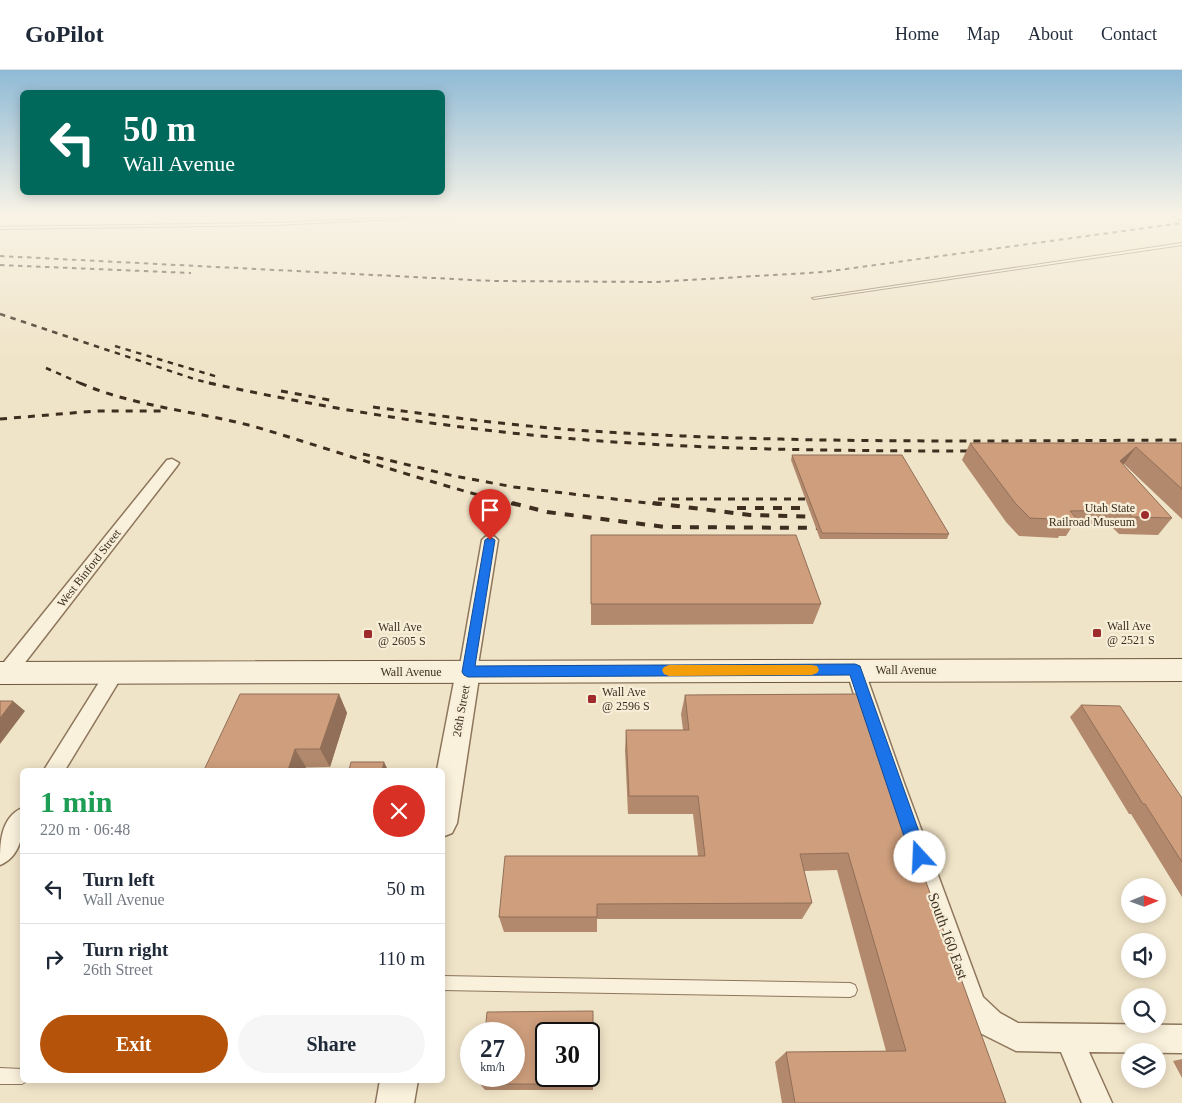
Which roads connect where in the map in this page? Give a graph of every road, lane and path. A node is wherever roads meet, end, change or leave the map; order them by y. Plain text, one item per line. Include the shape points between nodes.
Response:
1 (1058, 262) edge
2 (814, 298) dead end
3 (172, 462) dead end
4 (490, 540) dead end
5 (855, 670) junction
6 (1182, 670) edge
7 (468, 672) junction
8 (3, 673) edge
9 (115, 673) junction
10 (55, 768) edge
11 (445, 806) edge
12 (20, 822) edge
13 (0, 854) edge
14 (445, 984) edge
15 (850, 990) dead end
16 (1069, 1038) junction
17 (1182, 1039) edge
18 (0, 1076) edge
19 (20, 1076) edge
20 (398, 1083) edge
21 (395, 1103) edge
22 (1098, 1103) edge

1 - 2 lane
3 - 8 street, West Binford Street
4 - 7 street, 26th Street
5 - 6 main road, Wall Avenue
5 - 7 main road, Wall Avenue
5 - 16 street, South 160 East via 973,1006 990,1023 1016,1037
7 - 9 main road, Wall Avenue
7 - 11 street, 26th Street
8 - 9 main road, Wall Avenue
9 - 10 street
12 - 13 street
14 - 15 lane
16 - 17 street
16 - 22 street
18 - 19 lane
20 - 21 street

